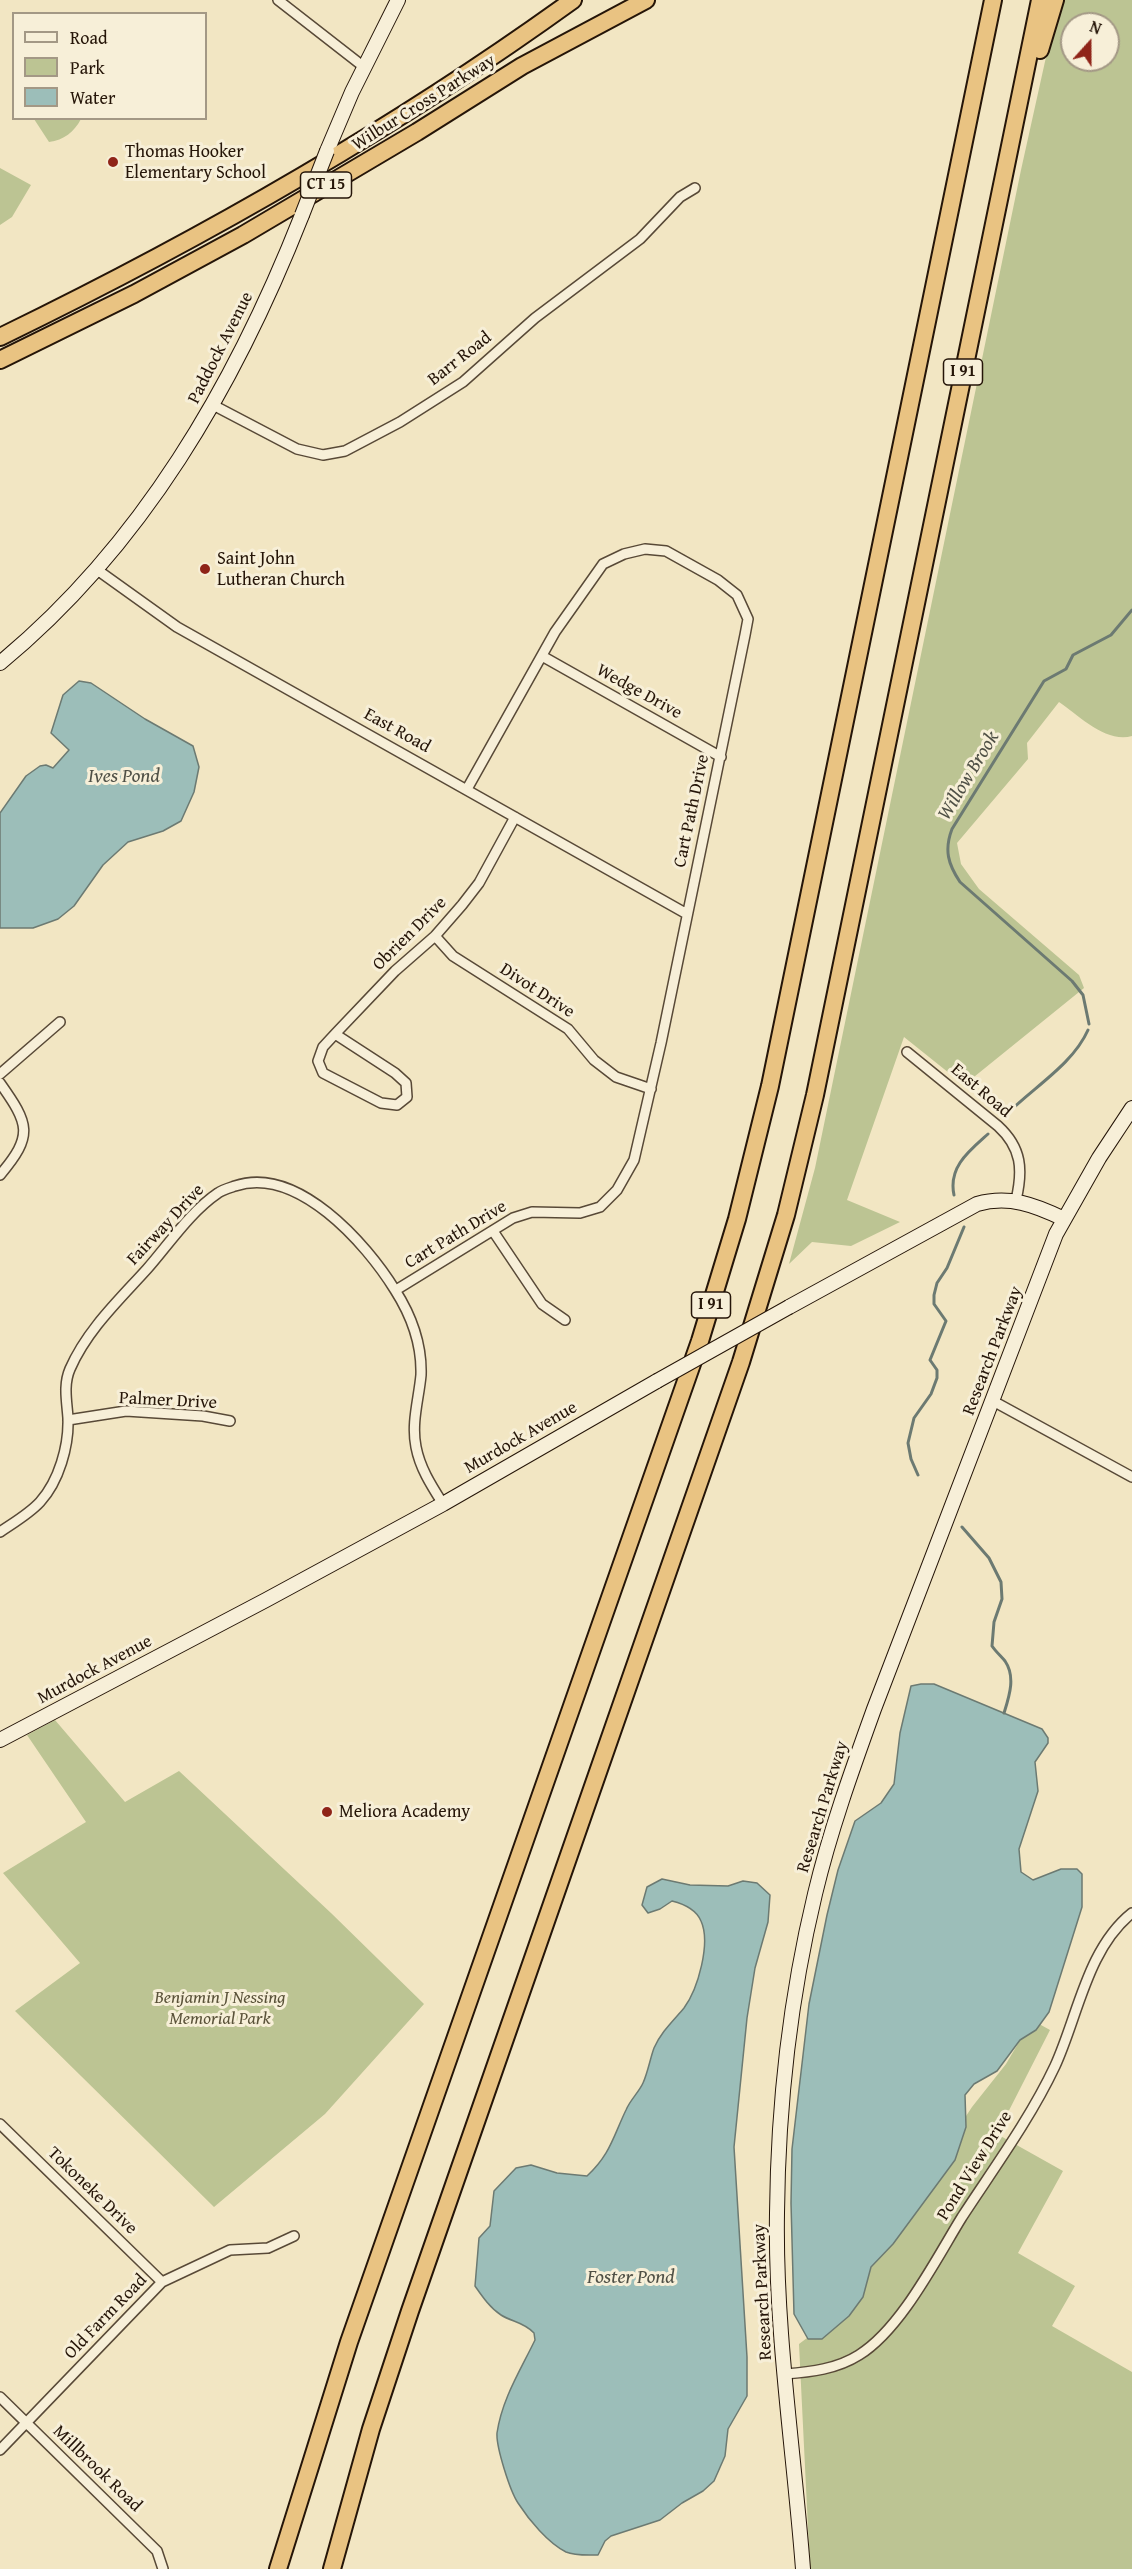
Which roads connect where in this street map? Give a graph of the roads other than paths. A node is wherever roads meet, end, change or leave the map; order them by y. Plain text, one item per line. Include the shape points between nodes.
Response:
1 (278, 0) edge
2 (398, 0) edge
3 (573, 0) edge
4 (646, 0) edge
5 (993, 0) edge
6 (1040, 0) edge
7 (1055, 0) edge
8 (364, 67) junction
9 (1022, 85) junction
10 (695, 188) dead end
11 (0, 337) edge
12 (0, 360) edge
13 (213, 405) junction
14 (96, 569) junction
15 (542, 656) junction
16 (0, 663) edge
17 (721, 757) junction
18 (466, 789) junction
19 (515, 817) junction
20 (687, 914) junction
21 (435, 936) junction
22 (60, 1022) dead end
23 (335, 1034) junction
24 (908, 1052) dead end
25 (0, 1074) edge
26 (0, 1083) edge
27 (651, 1089) junction
28 (1132, 1108) edge
29 (0, 1175) edge
30 (1016, 1200) junction
31 (1064, 1219) junction
32 (493, 1231) junction
33 (396, 1290) junction
34 (565, 1320) dead end
35 (993, 1401) junction
36 (68, 1420) junction
37 (230, 1421) dead end
38 (1132, 1478) edge
39 (442, 1504) junction
40 (0, 1532) edge
41 (0, 1740) edge
42 (1132, 1913) edge
43 (0, 2124) edge
44 (294, 2236) dead end
45 (162, 2282) junction
46 (785, 2374) junction
47 (0, 2397) edge
48 (26, 2423) junction
49 (0, 2450) edge
50 (163, 2569) edge
51 (278, 2569) edge
52 (332, 2569) edge
53 (803, 2569) edge

1 - 8 street
2 - 8 main road, Paddock Avenue
3 - 11 highway, Wilbur Cross Parkway / CT 15 via 429,98 278,191 121,277
4 - 12 highway, Wilbur Cross Parkway / CT 15 via 522,66 243,236
5 - 51 highway, I 91 via 770,1086 737,1219 686,1383 349,2342
6 - 9 highway, I 91
7 - 9 highway via 1038,60
8 - 13 main road, Paddock Avenue, bridge via 262,310
9 - 52 highway, I 91 via 815,1095 786,1215 741,1362 413,2300 371,2429
10 - 13 street, Barr Road via 680,197 640,239 535,318 463,382 345,451 323,455 297,448
13 - 14 main road, Paddock Avenue via 162,485
14 - 16 main road, Paddock Avenue via 51,618
14 - 18 street, East Road via 177,627
15 - 17 street, Wedge Drive
15 - 17 street, Cart Path Drive via 603,564 624,554 645,549 666,551 718,580 737,595 748,619
15 - 18 street, Cart Path Drive
17 - 20 street, Cart Path Drive
18 - 19 street, East Road
19 - 20 street, East Road
19 - 21 street, Obrien Drive via 479,883
20 - 27 street, Cart Path Drive
21 - 23 street, Obrien Drive
21 - 27 street, Divot Drive via 453,956 568,1029 594,1060 616,1077
22 - 25 street
23 - 23 street, Obrien Drive via 323,1047 318,1061 323,1073 381,1104 397,1105 407,1097 406,1083 395,1073
24 - 30 street, East Road via 1011,1139 1021,1165
26 - 29 street via 18,1108 25,1134 18,1154
27 - 32 street, Cart Path Drive via 633,1160 617,1190 600,1207 580,1213 532,1212
28 - 31 main road, Research Parkway
30 - 31 main road, Murdock Avenue
30 - 39 main road, Murdock Avenue, bridge via 989,1201 964,1209
31 - 35 main road, Research Parkway
32 - 33 street, Cart Path Drive
32 - 34 street via 542,1304
33 - 36 street, Fairway Drive via 362,1244 322,1208 267,1183 243,1184 219,1192 192,1217 85,1340 69,1371 65,1394
33 - 39 street, Fairway Drive via 417,1333 421,1373 415,1445 423,1471
35 - 38 street
35 - 46 main road, Research Parkway via 850,1775 804,1944 788,2051 779,2155 778,2257
36 - 37 street, Palmer Drive via 126,1411
36 - 40 street, Fairway Drive via 59,1471 40,1502
39 - 41 main road, Murdock Avenue
42 - 46 street, Pond View Drive via 1099,1955 1043,2089 895,2321 860,2355 841,2365
43 - 45 street, Tokoneke Drive
44 - 45 street, Old Farm Road via 268,2248 230,2250
45 - 48 street, Old Farm Road
46 - 53 main road, Research Parkway
47 - 48 street, Millbrook Road
48 - 49 street, Old Farm Road
48 - 50 street, Millbrook Road via 157,2551

